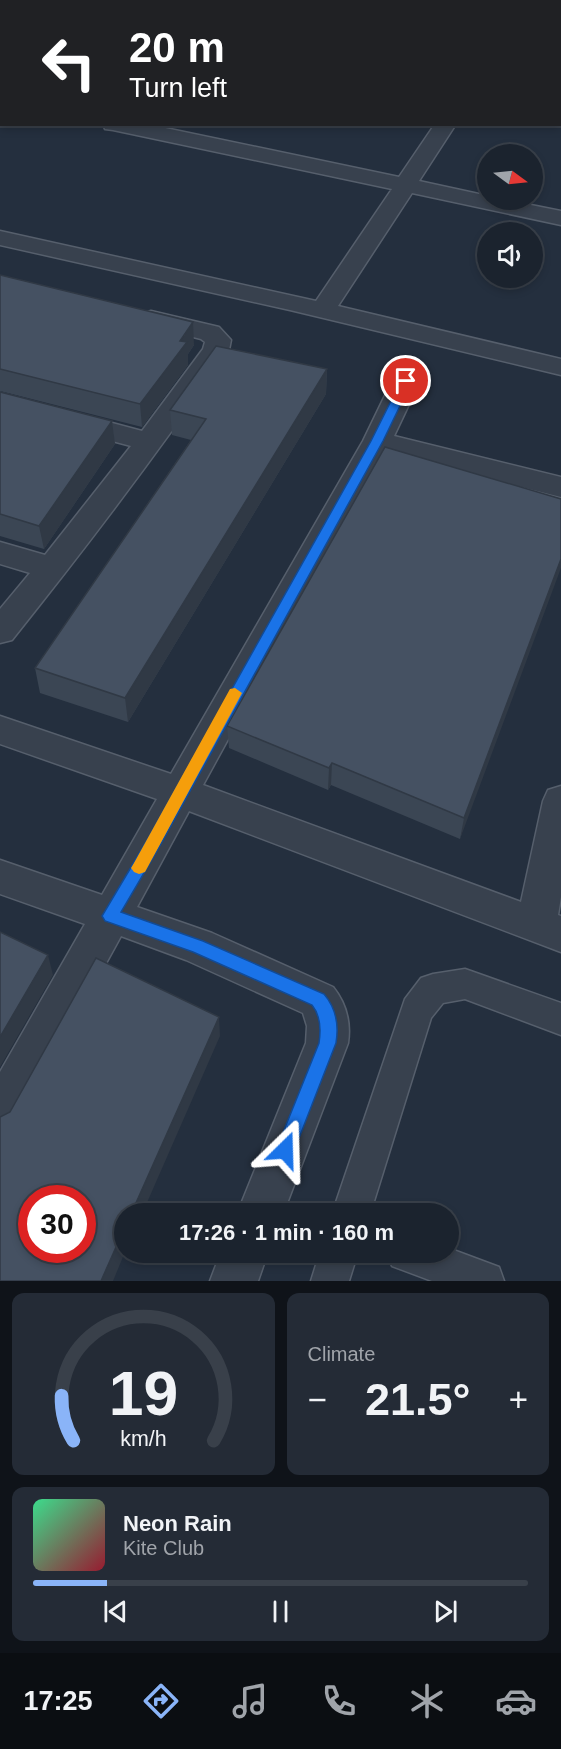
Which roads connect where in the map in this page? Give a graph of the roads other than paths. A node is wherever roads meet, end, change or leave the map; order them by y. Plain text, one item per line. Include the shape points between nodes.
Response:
1 (122, 126) edge
2 (445, 126) edge
3 (405, 186) junction
4 (561, 218) edge
5 (0, 238) edge
6 (323, 310) junction
7 (131, 314) edge
8 (561, 366) edge
9 (406, 381) dead end
10 (0, 402) edge
11 (377, 441) junction
12 (150, 442) junction
13 (561, 487) edge
14 (0, 553) edge
15 (53, 568) junction
16 (0, 631) edge
17 (0, 730) edge
18 (181, 792) junction
19 (561, 801) edge
20 (0, 877) edge
21 (110, 916) junction
22 (548, 929) edge
23 (561, 1019) edge
24 (0, 1114) edge
25 (264, 1203) edge
26 (355, 1203) edge
27 (241, 1263) edge
28 (336, 1263) edge
29 (436, 1263) edge
30 (234, 1281) edge
31 (330, 1281) edge
32 (485, 1281) edge

1 - 3 street
2 - 3 street
3 - 4 street
3 - 6 street
5 - 6 street
6 - 8 street
7 - 12 street via 210,333 218,340 216,350
9 - 11 street
10 - 12 street
11 - 13 street
11 - 18 street
12 - 15 street
14 - 15 street
15 - 16 street
17 - 18 street
18 - 21 street
18 - 22 street
19 - 22 street
20 - 21 street
21 - 24 street
21 - 25 street via 198,946 318,1000 326,1008 327,1043
23 - 26 lane via 465,984 432,989 417,1010
27 - 30 street
28 - 31 lane
29 - 32 lane

